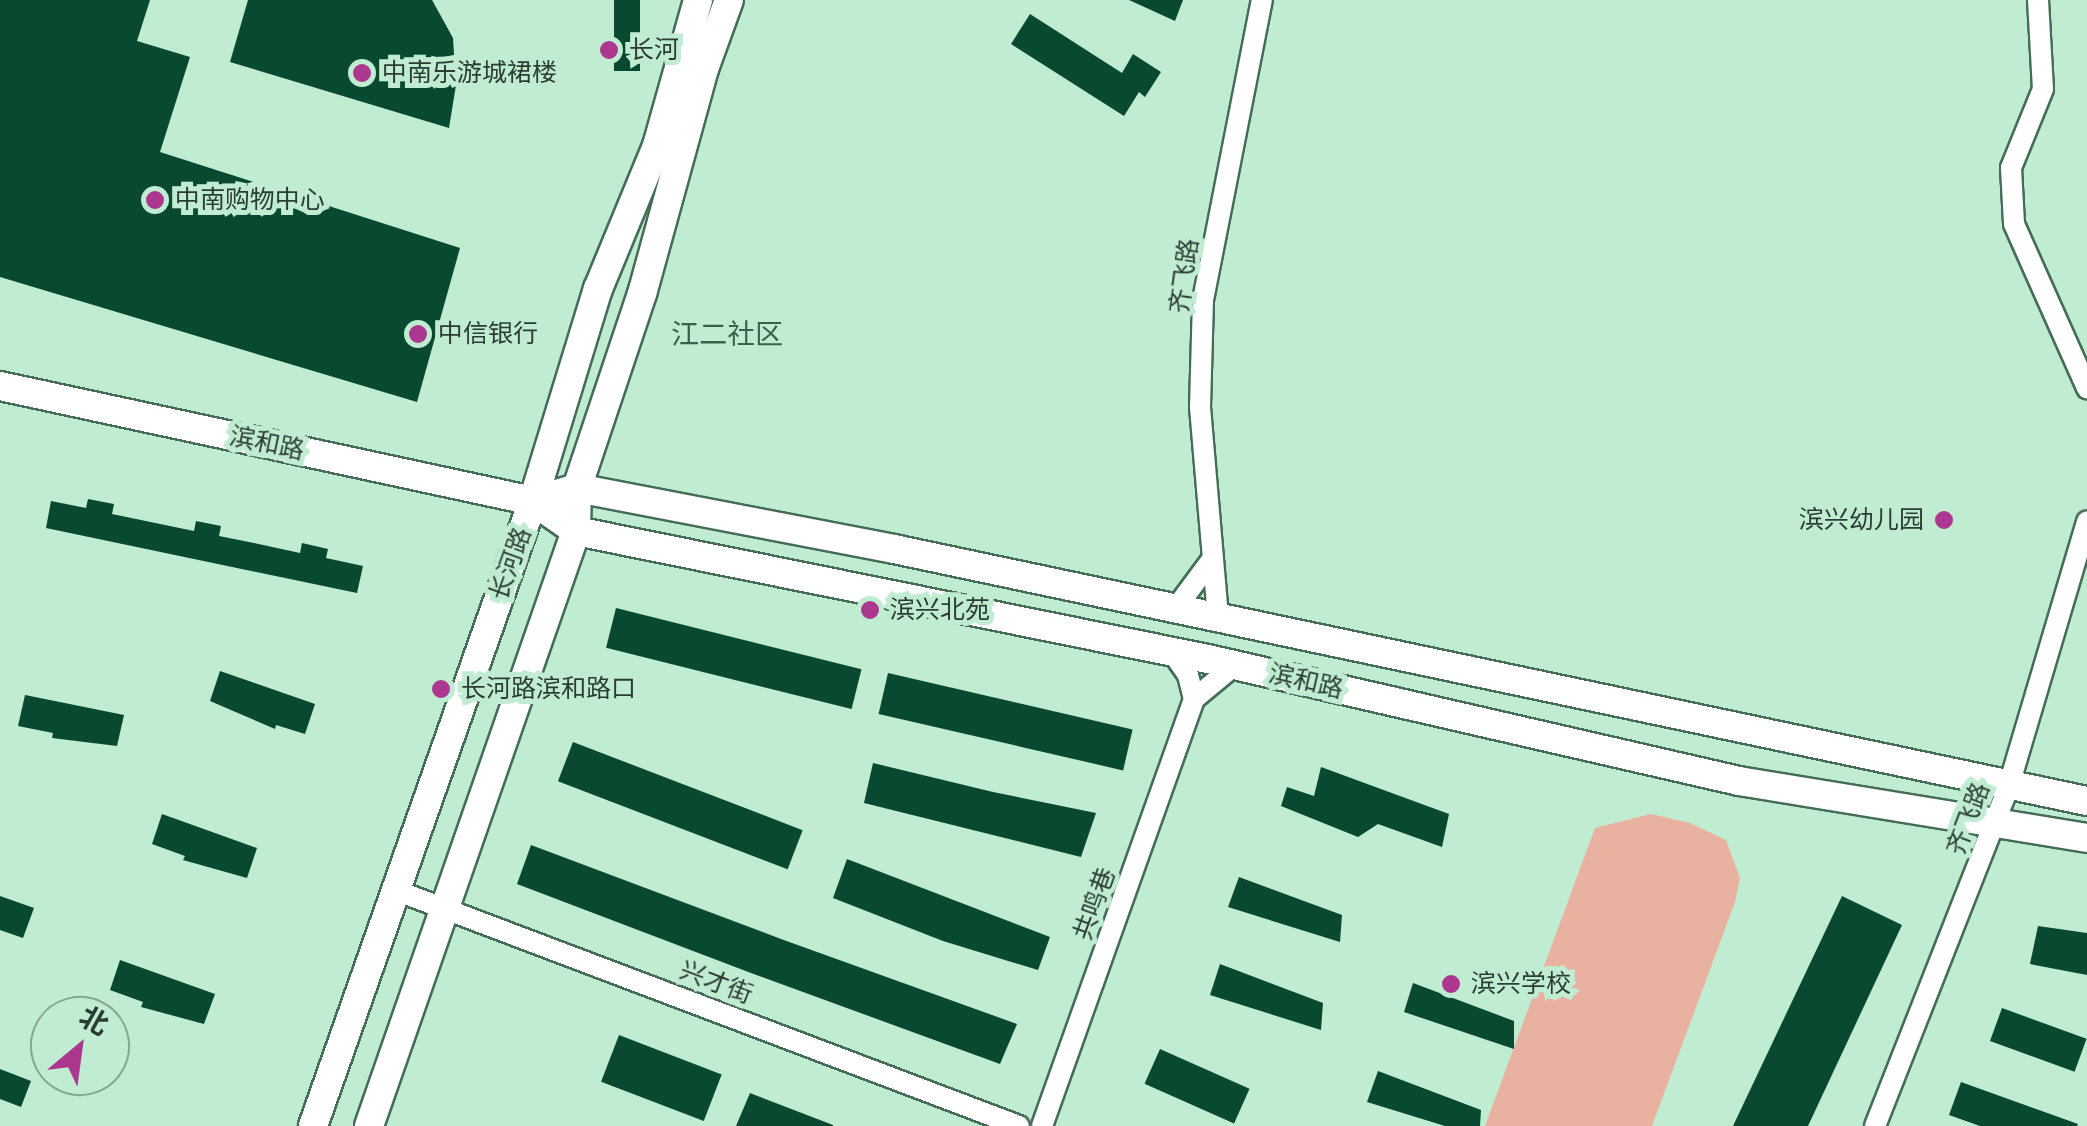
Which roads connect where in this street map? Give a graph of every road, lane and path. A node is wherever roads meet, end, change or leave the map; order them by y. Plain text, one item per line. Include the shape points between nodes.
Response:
1 (698, 0) edge
2 (729, 0) edge
3 (1262, 0) edge
4 (2038, 0) edge
5 (0, 386) edge
6 (2087, 388) edge
7 (577, 488) junction
8 (533, 501) junction
9 (2087, 521) edge
10 (576, 531) junction
11 (1210, 562) junction
12 (1176, 608) junction
13 (1218, 617) junction
14 (1172, 652) junction
15 (1235, 666) junction
16 (1194, 699) junction
17 (2009, 785) junction
18 (2087, 800) edge
19 (1997, 820) junction
20 (2087, 838) edge
21 (396, 890) junction
22 (444, 906) junction
23 (314, 1126) edge
24 (369, 1126) edge
25 (1019, 1126) edge
26 (1042, 1126) edge
27 (1875, 1126) edge

1 - 8 main road, 长河路 via 657,146 598,289
2 - 7 main road, 长河路
3 - 11 street, 齐飞路 via 1203,300 1200,407
4 - 6 street via 2043,89 2011,168 2014,224
5 - 8 main road, 滨和路
7 - 8 main road, 滨和路
7 - 10 main road, 长河路
7 - 12 main road, 滨和路
8 - 10 main road, 滨和路
8 - 21 main road, 长河路
9 - 17 street, 齐飞路
10 - 14 main road, 滨和路
10 - 22 main road, 长河路
11 - 12 street
11 - 13 street, 齐飞路
12 - 13 main road, 滨和路
13 - 17 main road, 滨和路
14 - 15 main road, 滨和路
14 - 16 street
15 - 16 street
15 - 19 main road, 滨和路 via 1738,781
16 - 26 street, 共鸣巷
17 - 18 main road, 滨和路
17 - 19 street, 齐飞路
19 - 20 main road, 滨和路
19 - 27 street, 齐飞路
21 - 22 street, 兴才街
21 - 23 main road, 长河路
22 - 24 main road, 长河路
22 - 25 street, 兴才街

